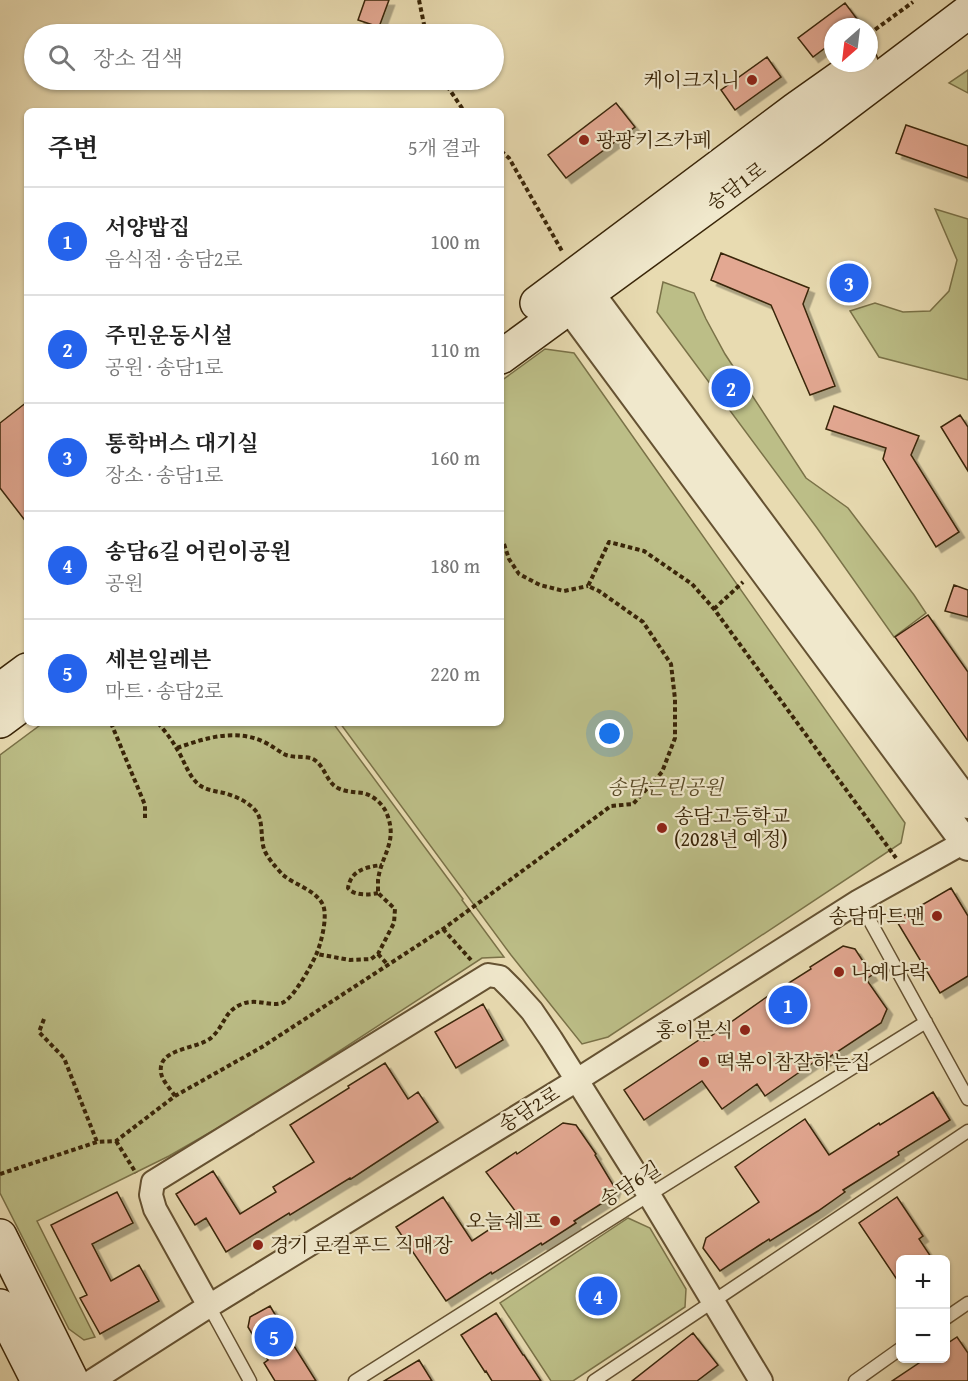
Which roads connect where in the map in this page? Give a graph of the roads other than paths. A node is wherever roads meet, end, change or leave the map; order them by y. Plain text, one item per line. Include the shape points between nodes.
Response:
1 (948, 0) edge
2 (968, 12) edge
3 (878, 51) edge
4 (848, 72) edge
5 (571, 292) junction
6 (504, 326) edge
7 (504, 354) edge
8 (24, 672) edge
9 (0, 690) edge
10 (24, 703) edge
11 (0, 721) edge
12 (968, 804) edge
13 (967, 843) edge
14 (859, 901) junction
15 (926, 1022) junction
16 (577, 1080) junction
17 (968, 1099) edge
18 (968, 1131) edge
19 (649, 1195) junction
20 (0, 1236) edge
21 (714, 1301) junction
22 (968, 1303) edge
23 (0, 1306) edge
24 (209, 1306) junction
25 (950, 1315) edge
26 (896, 1352) edge
27 (38, 1381) edge
28 (72, 1381) edge
29 (92, 1381) edge
30 (250, 1381) edge
31 (355, 1381) edge
32 (594, 1381) edge
33 (761, 1381) edge
34 (855, 1381) edge

1 - 3 main road
2 - 5 main road, 송담1로 via 812,130
4 - 5 main road, 송담1로 via 796,109
5 - 6 main road, 송담1로
5 - 7 main road, 송담1로
5 - 12 street
5 - 13 street
8 - 9 main road
10 - 11 main road
13 - 14 street, 송담2로
14 - 15 lane
14 - 16 street, 송담2로
15 - 17 lane
15 - 19 lane, 송담6길
16 - 19 street
16 - 24 street, 송담2로
16 - 24 street via 532,1011 513,990 500,977 488,975 478,981 153,1182 155,1209
18 - 21 lane
19 - 21 street
19 - 31 lane, 송담6길
20 - 28 main road
21 - 32 lane
21 - 33 street
22 - 25 lane
23 - 27 main road
24 - 29 street, 송담2로
24 - 30 lane
26 - 34 lane

